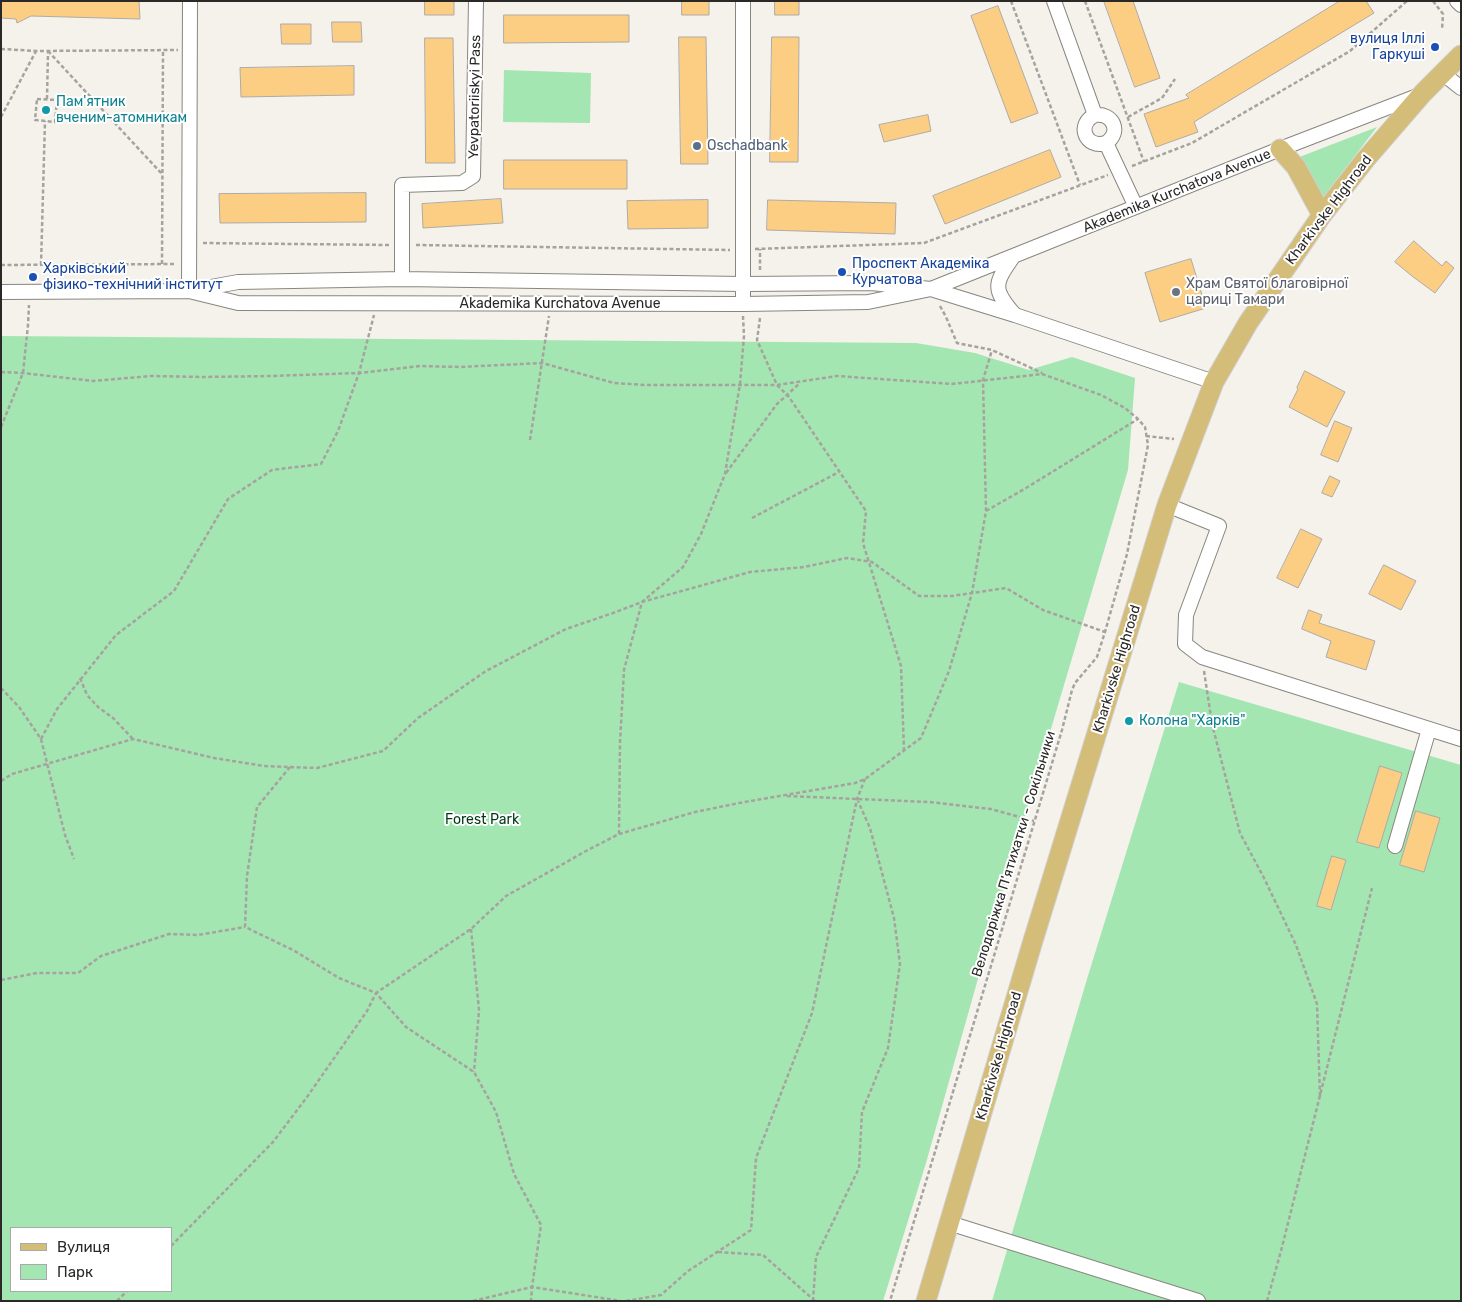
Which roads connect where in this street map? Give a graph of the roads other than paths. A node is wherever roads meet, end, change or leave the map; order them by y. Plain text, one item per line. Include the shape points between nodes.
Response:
1 (190, 1) edge
2 (476, 1) edge
3 (743, 1) edge
4 (1054, 1) edge
5 (1457, 1) edge
6 (1461, 5) edge
7 (1461, 56) edge
8 (1442, 73) junction
9 (1461, 88) edge
10 (1423, 93) junction
11 (1095, 115) junction
12 (1106, 142) junction
13 (1280, 149) junction
14 (1136, 207) junction
15 (1322, 215) junction
16 (1013, 257) junction
17 (402, 279) junction
18 (743, 284) junction
19 (931, 289) junction
20 (189, 291) junction
21 (1, 292) edge
22 (743, 304) junction
23 (1015, 316) junction
24 (1214, 382) junction
25 (1167, 505) junction
26 (1429, 729) junction
27 (1461, 739) edge
28 (1396, 846) dead end
29 (949, 1223) junction
30 (926, 1301) edge
31 (1198, 1301) edge

1 - 20 street
2 - 17 street, Yevpatoriiskyi Pass via 473,176 462,183 402,185
3 - 18 street
4 - 11 street
5 - 6 street
7 - 8 main road
8 - 9 street
8 - 10 main road
10 - 13 street, Akademika Kurchatova Avenue
10 - 15 main road, Kharkivske Highroad
11 - 12 street via 1106,116 1113,123 1114,132
11 - 12 street via 1086,122 1086,136 1097,144
12 - 14 street
13 - 14 street, Akademika Kurchatova Avenue
13 - 15 main road via 1296,167
14 - 16 street, Akademika Kurchatova Avenue
15 - 24 main road, Kharkivske Highroad via 1248,323
16 - 19 street, Akademika Kurchatova Avenue
16 - 23 street via 1000,276 998,290
17 - 18 street, Akademika Kurchatova Avenue
17 - 20 street, Akademika Kurchatova Avenue via 238,282
18 - 19 street, Akademika Kurchatova Avenue via 870,283
18 - 22 street
19 - 22 street, Akademika Kurchatova Avenue via 868,302
19 - 23 street
20 - 21 street, Akademika Kurchatova Avenue
20 - 22 street, Akademika Kurchatova Avenue via 238,303
23 - 24 street
24 - 25 main road, Kharkivske Highroad
25 - 26 street via 1219,526 1186,615 1185,644 1202,657
25 - 29 main road, Kharkivske Highroad
26 - 27 street
26 - 28 street
29 - 30 main road, Kharkivske Highroad
29 - 31 street

